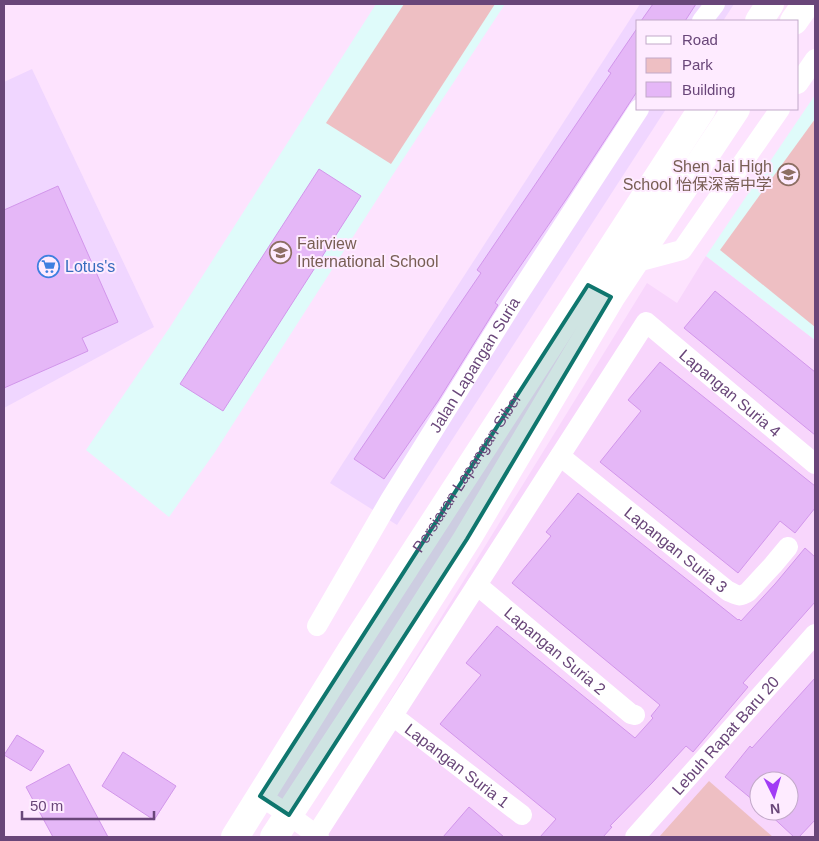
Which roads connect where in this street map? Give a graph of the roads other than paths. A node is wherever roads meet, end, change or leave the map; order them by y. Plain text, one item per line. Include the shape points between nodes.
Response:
1 (715, 4) edge
2 (770, 4) edge
3 (806, 4) edge
4 (703, 20) edge
5 (760, 20) edge
6 (795, 20) edge
7 (815, 58) edge
8 (799, 82) edge
9 (638, 110) edge
10 (701, 110) edge
11 (735, 110) edge
12 (779, 110) edge
13 (633, 263) junction
14 (600, 291) junction
15 (560, 456) junction
16 (815, 464) edge
17 (788, 547) dead end
18 (477, 585) junction
19 (317, 626) dead end
20 (815, 634) edge
21 (635, 715) dead end
22 (393, 716) junction
23 (260, 796) junction
24 (289, 815) junction
25 (522, 815) dead end
26 (318, 836) edge
27 (235, 837) edge
28 (274, 837) edge
29 (635, 837) edge

1 - 4 street
2 - 5 main road
3 - 6 main road
7 - 8 street
9 - 19 street, Jalan Lapangan Suria via 514,300 390,500
10 - 14 main road, Persiaran Lapangan Siber
11 - 13 main road, Persiaran Lapangan Siber
12 - 13 street via 682,250
13 - 14 main road, Persiaran Lapangan Siber
14 - 23 main road, Persiaran Lapangan Siber via 352,649
14 - 24 main road, Persiaran Lapangan Siber via 467,539
15 - 16 street, Lapangan Suria 4 via 646,322
15 - 17 street, Lapangan Suria 3 via 738,596 748,592
15 - 18 street
18 - 21 street, Lapangan Suria 2
18 - 22 street
20 - 29 street, Lebuh Rapat Baru 20
22 - 25 street, Lapangan Suria 1
22 - 26 street
23 - 24 street
23 - 27 main road, Persiaran Lapangan Siber
24 - 26 street
24 - 28 main road, Persiaran Lapangan Siber

